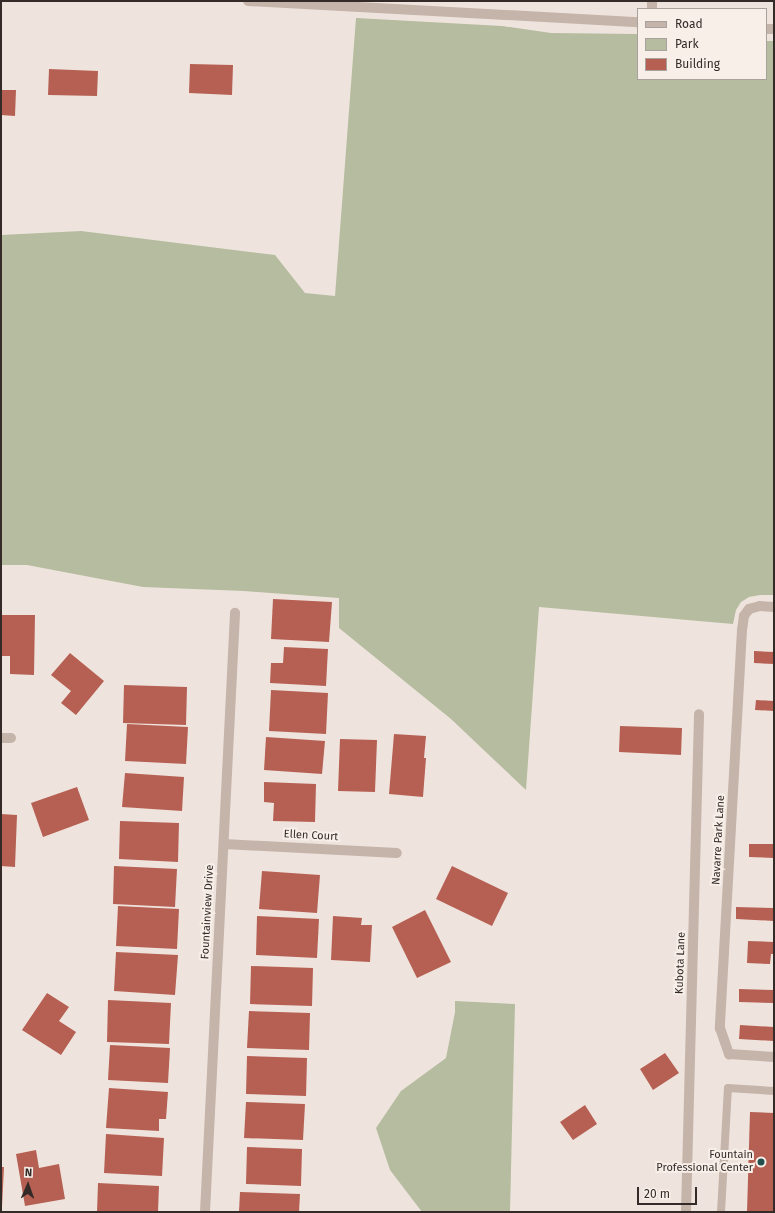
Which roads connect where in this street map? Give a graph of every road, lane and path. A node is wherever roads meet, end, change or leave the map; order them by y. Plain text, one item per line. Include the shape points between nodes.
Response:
1 (248, 1) edge
2 (637, 22) edge
3 (774, 606) edge
4 (235, 612) dead end
5 (699, 714) dead end
6 (224, 844) junction
7 (397, 853) dead end
8 (774, 1057) edge
9 (774, 1091) edge
10 (205, 1212) edge
11 (686, 1212) edge
12 (721, 1212) edge

1 - 2 street
3 - 8 street, Navarre Park Lane via 749,609 744,616 742,630 720,1028 729,1054
4 - 6 street, Fountainview Drive
5 - 11 street, Kubota Lane
6 - 7 street, Ellen Court
6 - 10 street, Fountainview Drive
9 - 12 lane via 728,1088

